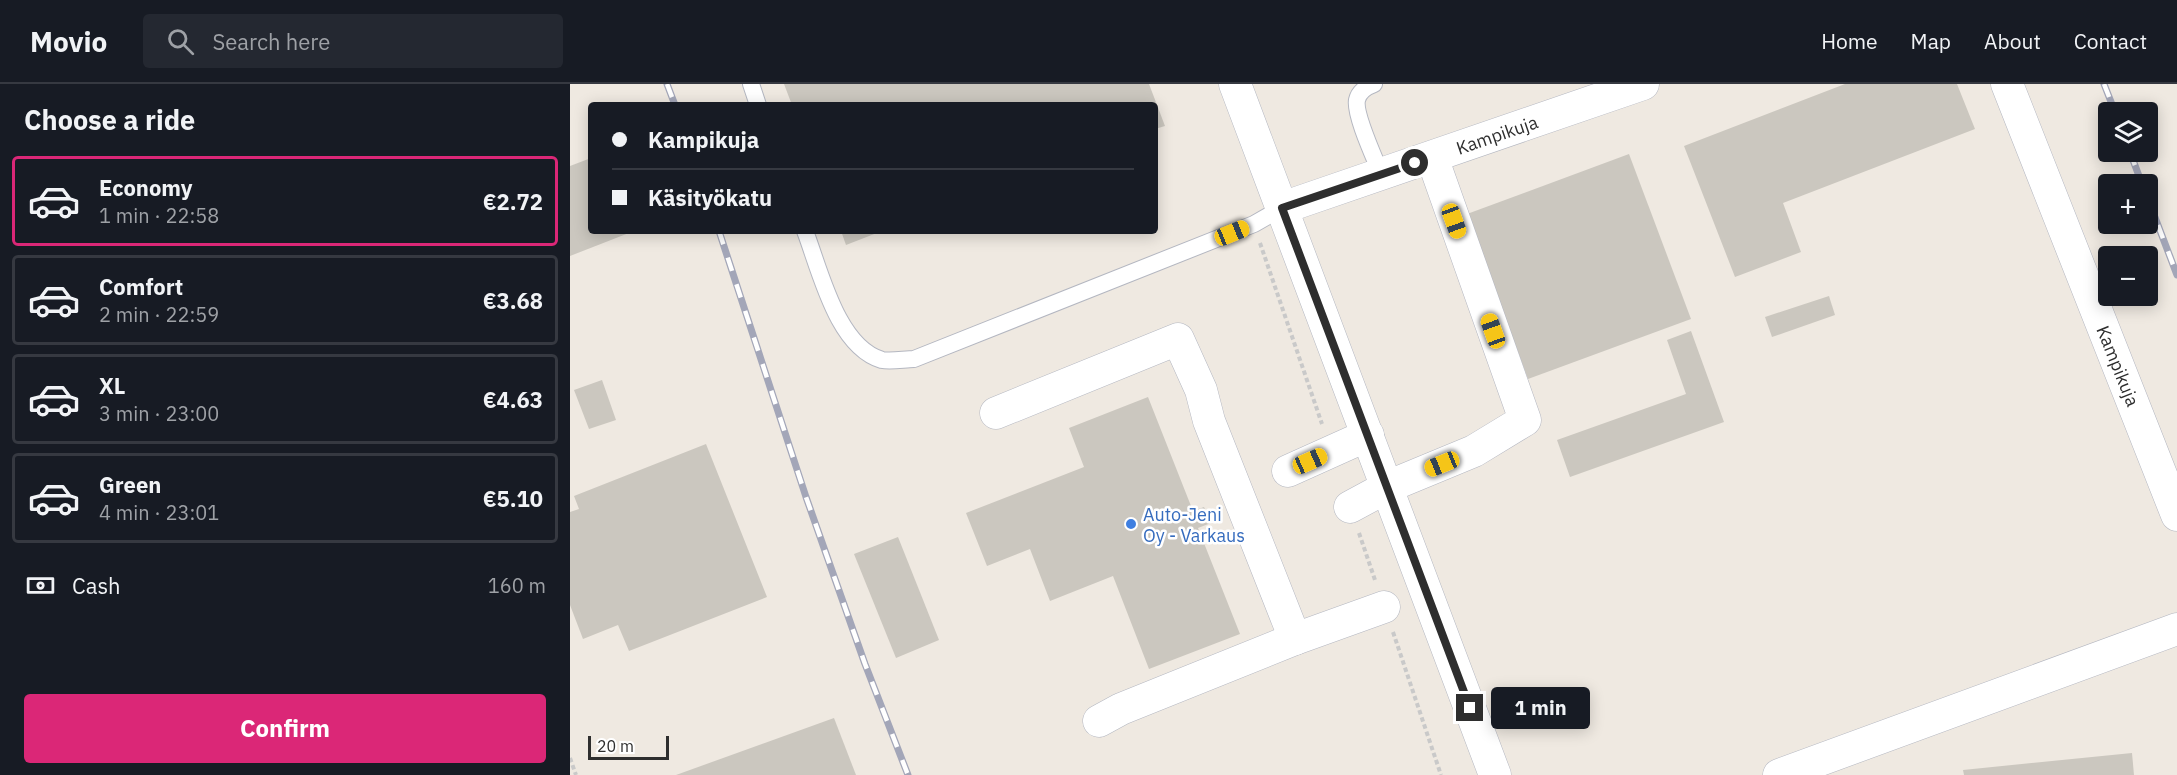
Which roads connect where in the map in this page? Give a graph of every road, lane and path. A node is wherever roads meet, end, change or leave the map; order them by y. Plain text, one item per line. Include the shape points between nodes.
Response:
1 (751, 84) edge
2 (1235, 84) edge
3 (1374, 84) edge
4 (1643, 84) edge
5 (2007, 84) edge
6 (1585, 94) edge
7 (757, 102) edge
8 (1432, 157) junction
9 (1382, 174) junction
10 (1282, 208) junction
11 (807, 234) edge
12 (996, 413) dead end
13 (1368, 435) junction
14 (1288, 471) dead end
15 (1387, 487) junction
16 (1350, 507) dead end
17 (2177, 515) edge
18 (1384, 607) dead end
19 (2177, 629) edge
20 (1295, 639) junction
21 (1099, 721) dead end
22 (570, 758) edge
23 (576, 775) edge
24 (1495, 775) edge
25 (1779, 775) edge

1 - 7 lane
2 - 10 street
3 - 9 lane via 1363,88 1357,99 1357,111
4 - 6 street, Kampikuja
5 - 17 street, Kampikuja
6 - 8 street, Kampikuja
8 - 9 street, Kampikuja
8 - 15 street via 1525,420 1474,451
9 - 10 street, Kampikuja
10 - 11 lane via 1254,224 914,359 882,360 855,344 837,317
10 - 13 street
12 - 20 street via 1178,339
13 - 14 street
13 - 15 street
15 - 16 street
15 - 24 street
18 - 20 street
19 - 25 street
20 - 21 street
22 - 23 path

